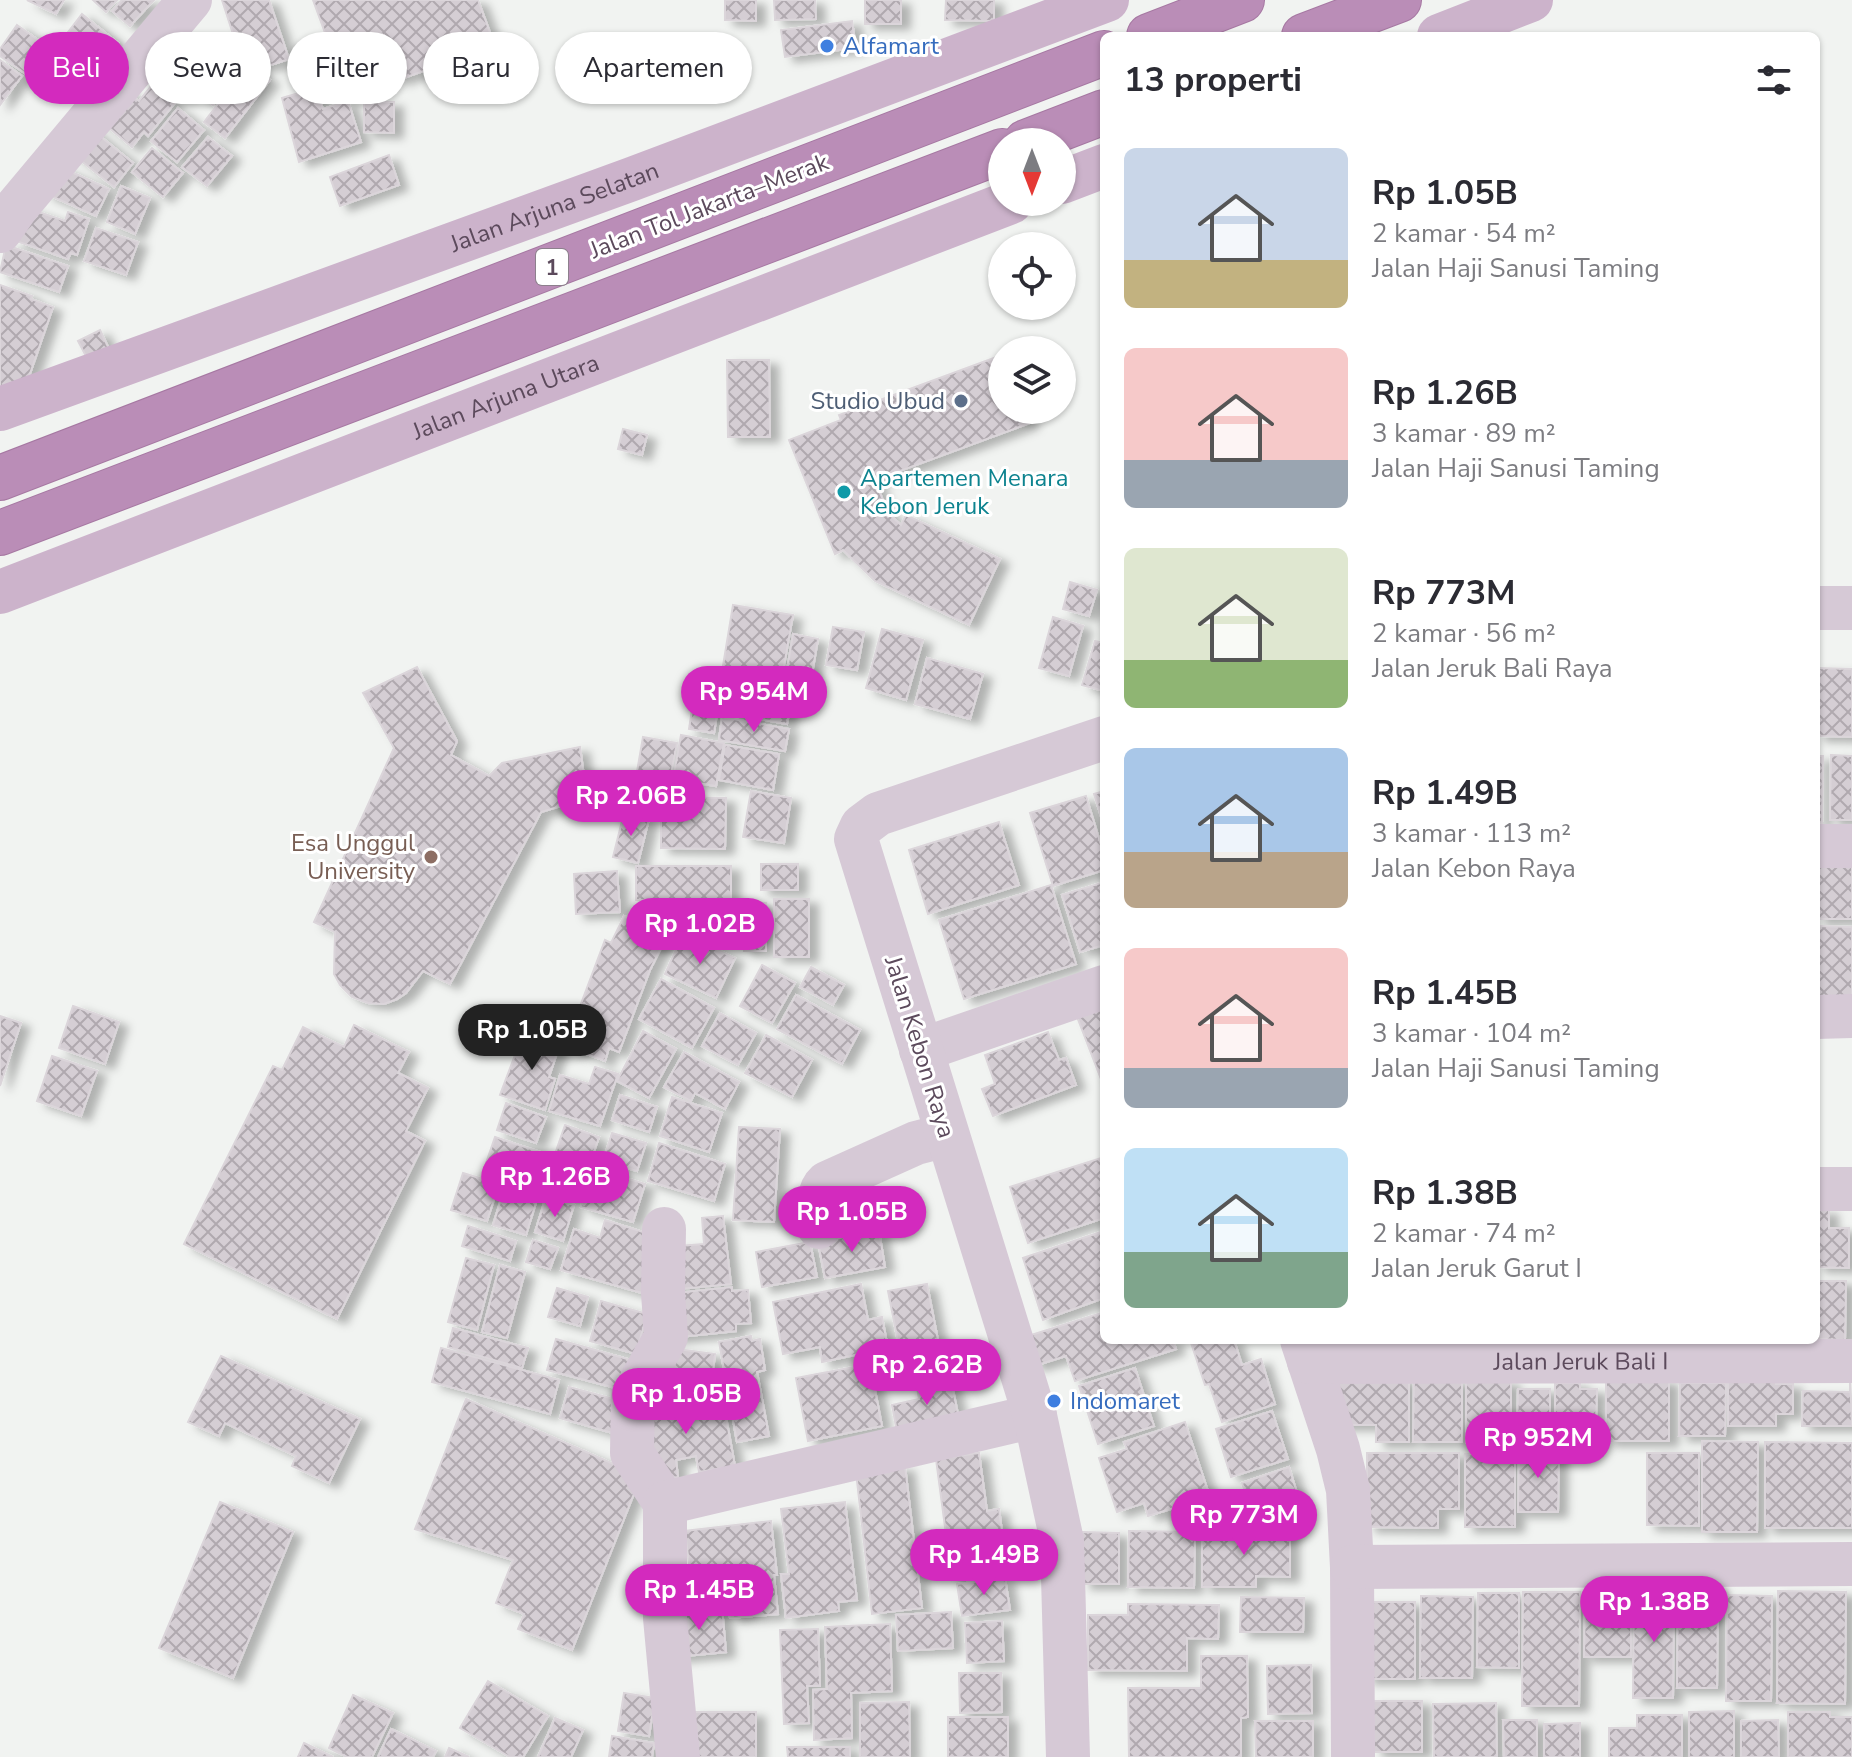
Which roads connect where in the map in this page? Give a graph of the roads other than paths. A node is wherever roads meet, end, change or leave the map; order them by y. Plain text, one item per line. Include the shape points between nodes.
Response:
1 (190, 0) edge
2 (1107, 0) edge
3 (1242, 0) edge
4 (1399, 0) edge
5 (1531, 0) edge
6 (1159, 32) edge
7 (1315, 32) edge
8 (1449, 32) edge
9 (1100, 55) edge
10 (1100, 114) edge
11 (1062, 128) edge
12 (988, 156) edge
13 (1100, 168) edge
14 (1076, 177) edge
15 (988, 211) edge
16 (5, 214) edge
17 (0, 409) edge
18 (0, 478) edge
19 (0, 533) edge
20 (0, 592) edge
21 (1820, 608) edge
22 (1852, 608) edge
23 (1100, 739) edge
24 (1820, 846) edge
25 (1852, 846) edge
26 (1100, 988) edge
27 (1852, 1016) edge
28 (1820, 1017) edge
29 (921, 1050) junction
30 (947, 1135) junction
31 (1820, 1189) edge
32 (1852, 1189) edge
33 (819, 1227) dead end
34 (664, 1229) dead end
35 (1306, 1351) edge
36 (1852, 1361) edge
37 (1035, 1416) junction
38 (665, 1503) junction
39 (1852, 1564) edge
40 (1352, 1567) junction
41 (678, 1757) edge
42 (1068, 1757) edge
43 (1353, 1757) edge

1 - 16 street
2 - 17 main road, Jalan Arjuna Selatan
3 - 6 highway
4 - 7 highway
5 - 8 main road
9 - 18 highway, Jalan Tol Jakarta–Merak / 1
10 - 11 highway
12 - 19 highway, 1
13 - 14 main road
15 - 20 main road, Jalan Arjuna Utara
21 - 22 street
23 - 29 street, Jalan Kebon Raya via 878,814 862,826 856,839
24 - 25 street
26 - 29 street
27 - 28 street
29 - 30 street, Jalan Kebon Raya
30 - 33 street via 916,1143 827,1183 820,1197
30 - 37 street, Jalan Kebon Raya
31 - 32 street
34 - 38 street via 666,1337 633,1396 632,1453
35 - 36 street, Jalan Jeruk Bali I
35 - 40 street via 1348,1490
37 - 38 street
37 - 42 street, Jalan Kebon Raya via 1062,1541
38 - 41 street via 665,1618
39 - 40 street
40 - 43 street

